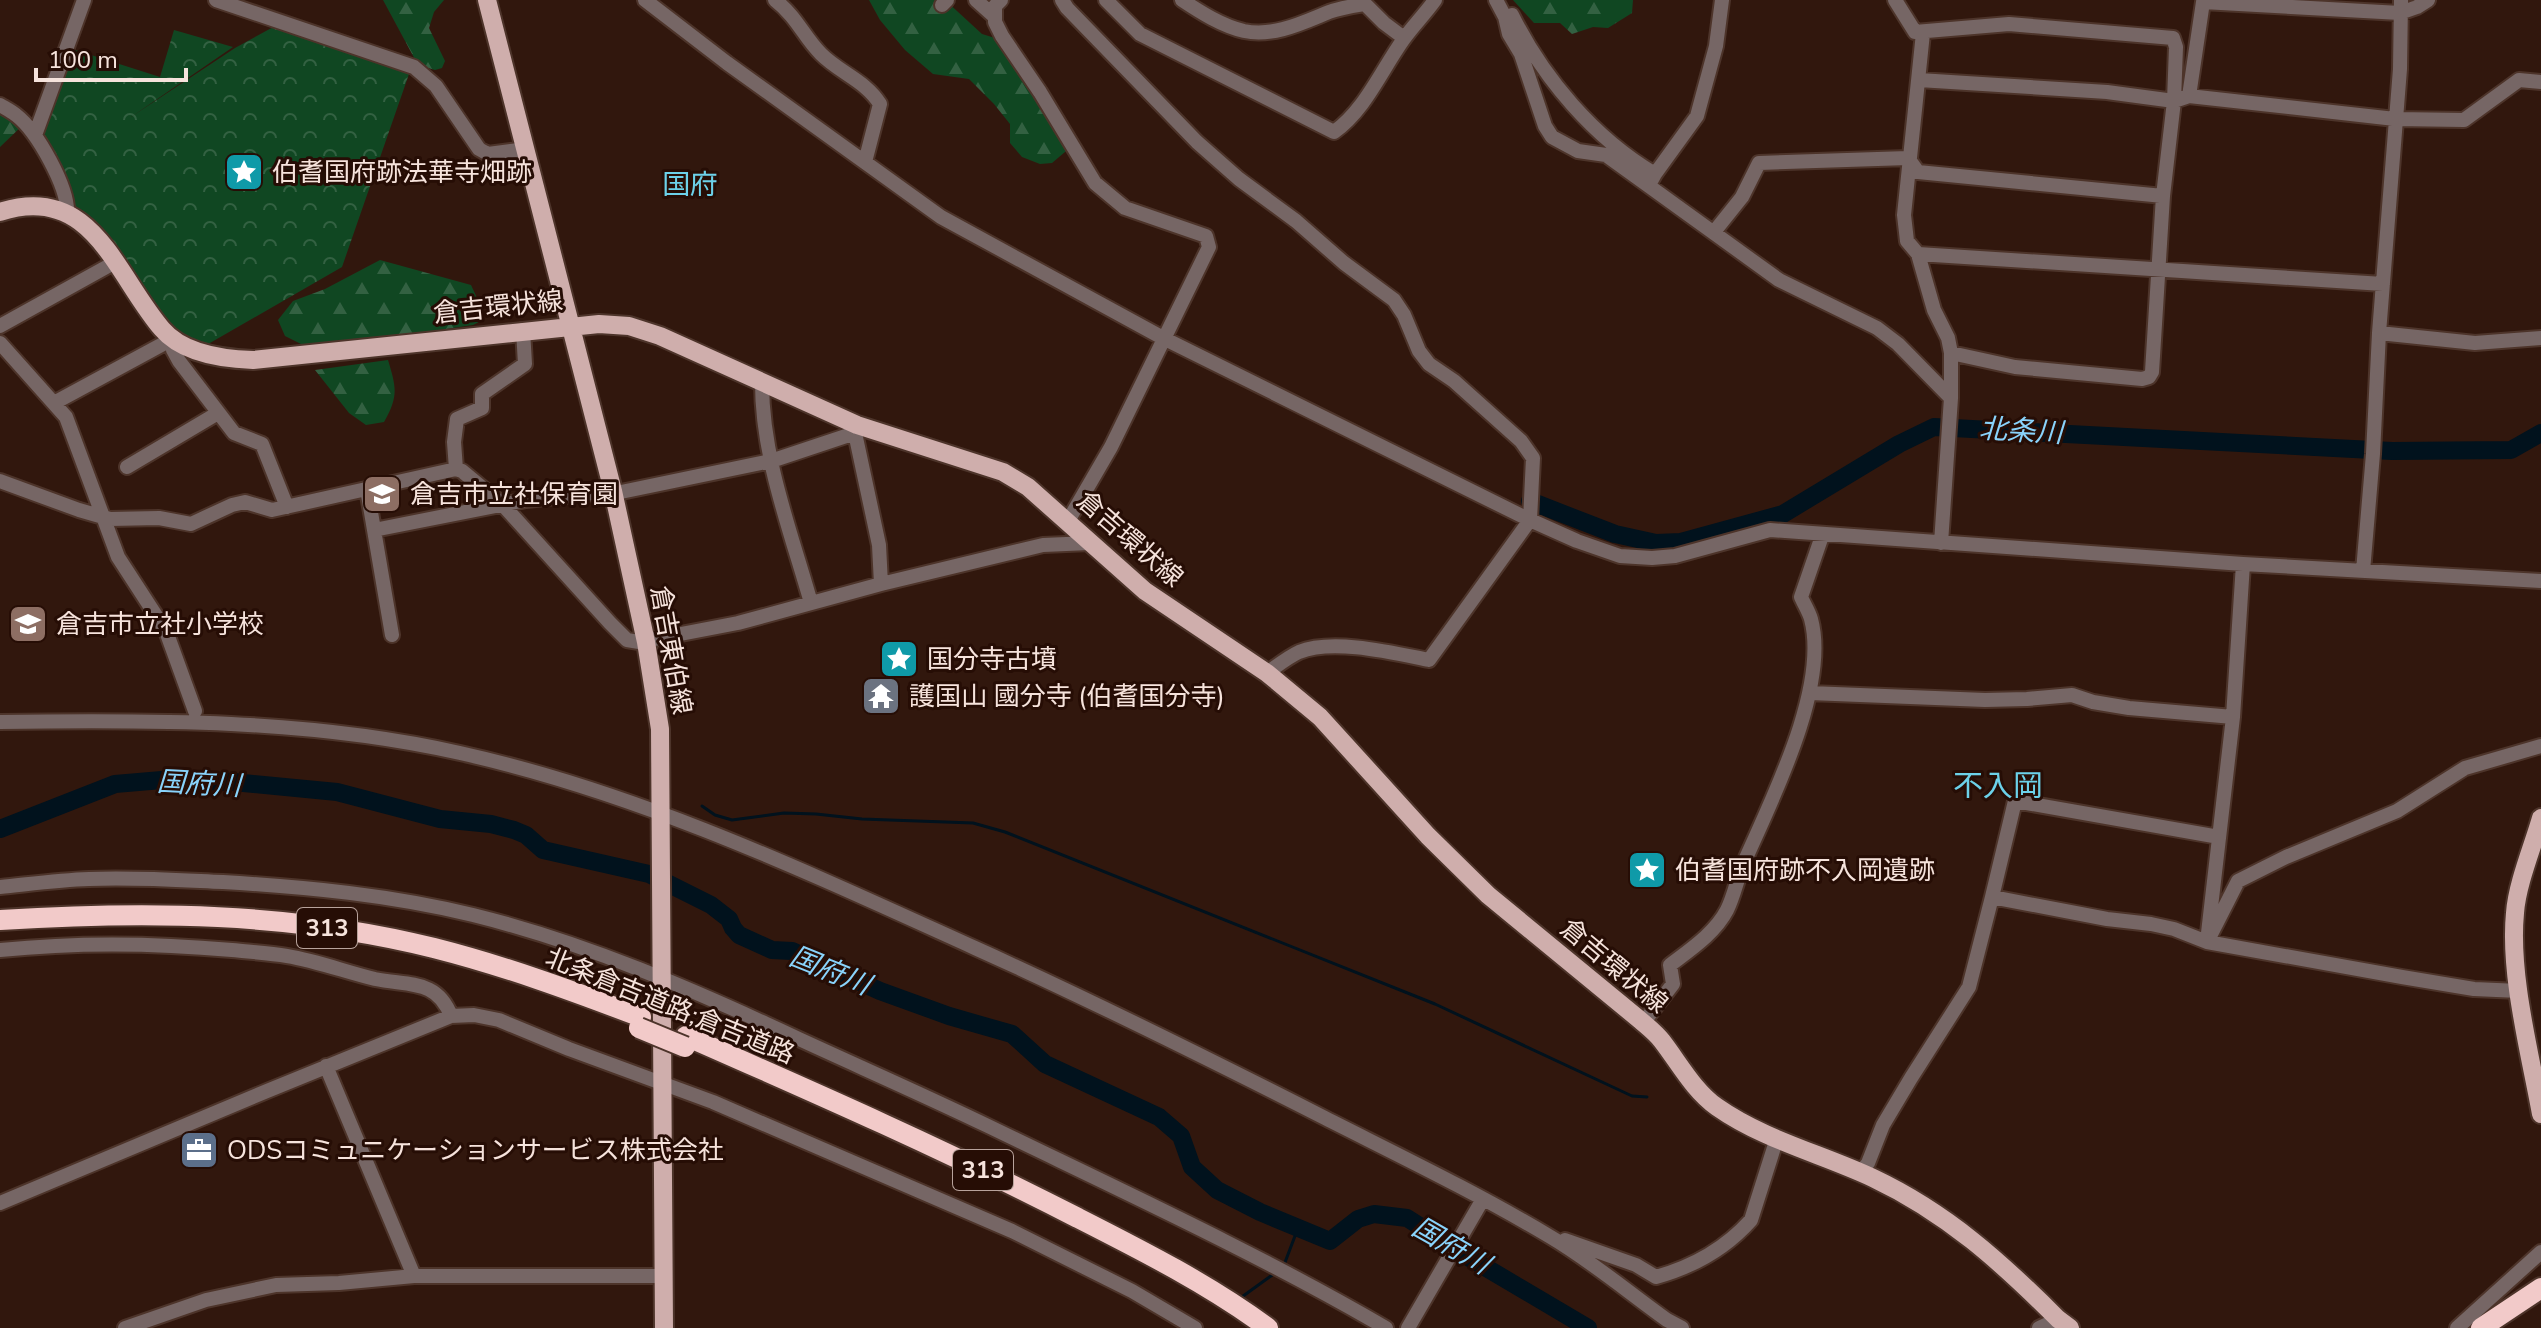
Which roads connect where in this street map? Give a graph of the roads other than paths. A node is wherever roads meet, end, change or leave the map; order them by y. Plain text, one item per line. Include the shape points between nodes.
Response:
1 (84, 0) edge
2 (216, 0) edge
3 (487, 0) edge
4 (645, 0) edge
5 (775, 0) edge
6 (976, 0) edge
7 (1001, 0) edge
8 (1062, 0) edge
9 (1106, 0) edge
10 (1182, 0) edge
11 (1435, 0) edge
12 (1496, 0) edge
13 (1722, 0) edge
14 (1895, 0) edge
15 (2428, 0) edge
16 (1363, 2) edge
17 (2401, 7) edge
18 (1512, 15) dead end
19 (995, 17) junction
20 (1923, 33) junction
21 (1404, 38) junction
22 (1919, 80) junction
23 (2541, 82) edge
24 (2181, 98) junction
25 (0, 105) edge
26 (2395, 119) junction
27 (35, 135) junction
28 (526, 149) junction
29 (1908, 158) junction
30 (865, 162) junction
31 (1652, 180) junction
32 (2163, 196) junction
33 (0, 212) edge
34 (67, 214) junction
35 (1714, 232) junction
36 (1918, 254) junction
37 (110, 265) dead end
38 (2159, 268) junction
39 (2383, 284) junction
40 (0, 326) edge
41 (569, 326) junction
42 (523, 330) junction
43 (2379, 333) junction
44 (174, 338) junction
45 (1163, 338) junction
46 (2541, 338) edge
47 (0, 343) edge
48 (1951, 353) junction
49 (762, 383) junction
50 (1951, 398) junction
51 (54, 403) junction
52 (218, 413) junction
53 (856, 429) junction
54 (771, 461) junction
55 (127, 467) dead end
56 (456, 469) junction
57 (0, 481) edge
58 (367, 489) junction
59 (613, 491) junction
60 (503, 505) junction
61 (287, 507) junction
62 (104, 517) junction
63 (1530, 520) junction
64 (1068, 521) junction
65 (374, 530) junction
66 (1822, 536) junction
67 (1090, 543) junction
68 (1941, 543) junction
69 (2243, 564) junction
70 (2363, 571) junction
71 (2541, 581) edge
72 (881, 584) junction
73 (811, 603) junction
74 (392, 635) dead end
75 (646, 642) junction
76 (1267, 673) junction
77 (1810, 693) junction
78 (195, 711) dead end
79 (2233, 717) junction
80 (0, 722) edge
81 (2541, 746) edge
82 (2541, 818) edge
83 (660, 822) junction
84 (2219, 837) junction
85 (0, 887) edge
86 (1992, 897) junction
87 (0, 920) edge
88 (0, 929) edge
89 (2207, 942) junction
90 (0, 950) edge
91 (662, 979) junction
92 (2519, 991) junction
93 (451, 1016) junction
94 (640, 1022) junction
95 (1643, 1023) junction
96 (685, 1042) junction
97 (326, 1066) junction
98 (663, 1084) junction
99 (2541, 1114) edge
100 (1777, 1138) junction
101 (1860, 1173) junction
102 (1483, 1199) junction
103 (0, 1203) edge
104 (1553, 1238) junction
105 (2541, 1252) edge
106 (414, 1276) junction
107 (664, 1276) junction
108 (2541, 1288) edge
109 (2541, 1302) edge
110 (2064, 1323) edge
111 (125, 1328) edge
112 (664, 1328) edge
113 (1195, 1328) edge
114 (1250, 1328) edge
115 (1268, 1328) edge
116 (1386, 1328) edge
117 (1408, 1328) edge
118 (1682, 1328) edge
119 (2039, 1328) edge
120 (2457, 1328) edge
121 (2481, 1328) edge
122 (2502, 1328) edge

1 - 27 street
2 - 28 street via 414,67 436,86 479,149 488,154
3 - 28 main road, 倉吉東伯線
4 - 30 street
5 - 30 street via 821,54 880,104
6 - 19 street
7 - 19 street
8 - 63 street via 1197,142 1394,300 1429,364 1521,441 1533,458
9 - 21 street via 1140,34 1334,132 1359,107
10 - 16 street via 1255,32 1293,27
11 - 21 street
12 - 31 street via 1552,137 1578,151 1606,155
13 - 31 street via 1697,116
14 - 20 street via 1915,32
15 - 17 street via 2417,7
16 - 21 street
17 - 24 street via 2203,2
17 - 26 street
18 - 31 street via 1563,94
19 - 45 street via 1095,183 1125,208 1206,236 1209,247
20 - 22 street
20 - 24 street via 2009,24 2173,38
22 - 24 street
22 - 29 street
23 - 26 street via 2519,80 2464,120
24 - 26 street
24 - 32 street
25 - 27 street
26 - 39 street
27 - 34 street via 68,205
28 - 41 main road, 倉吉東伯線
29 - 32 street via 1918,172
29 - 35 street via 1759,163 1742,197
29 - 36 street via 1904,215 1907,241
30 - 45 street via 941,217
31 - 35 street
32 - 38 street
33 - 34 main road, 倉吉環状線 via 37,205
34 - 44 main road, 倉吉環状線 via 98,237
35 - 50 street via 1779,280 1877,328
36 - 38 street
36 - 48 street
37 - 40 street
38 - 39 street
38 - 48 street via 2149,377 2015,367
39 - 43 street
41 - 42 main road, 倉吉環状線
41 - 49 main road, 倉吉環状線 via 629,326
41 - 59 main road, 倉吉東伯線
42 - 44 main road, 倉吉環状線 via 253,360 227,359
42 - 56 street via 525,364 482,394 482,408 457,419
43 - 46 street via 2475,343
43 - 70 street
44 - 51 street
44 - 52 street via 179,361
45 - 63 street
45 - 64 street via 1111,447
47 - 51 street
48 - 50 street
49 - 53 main road, 倉吉環状線
49 - 54 street
50 - 68 street
51 - 62 street via 72,430
52 - 55 street
52 - 61 street via 234,433 262,444
53 - 54 street
53 - 64 main road, 倉吉環状線 via 1003,472
53 - 72 street via 879,545
54 - 59 street
54 - 73 street
56 - 58 street
56 - 60 street
57 - 62 street
58 - 61 street
58 - 65 street
59 - 60 street
59 - 75 main road, 倉吉東伯線
60 - 65 street
60 - 75 street via 627,640
61 - 62 street via 272,510 245,502 191,524
62 - 78 street via 118,557 166,631
63 - 66 street via 1620,556 1652,558 1770,530
63 - 76 street via 1429,660 1381,650 1317,647
64 - 67 main road, 倉吉環状線
65 - 74 street
66 - 68 street
66 - 77 street via 1801,597 1811,619 1814,650
67 - 72 street via 1043,545
67 - 76 main road, 倉吉環状線 via 1145,591
68 - 69 street
69 - 70 street
69 - 79 street
70 - 71 street
72 - 73 street
73 - 75 street
75 - 83 main road, 倉吉東伯線 via 660,729
76 - 95 main road, 倉吉環状線 via 1320,717 1488,895
77 - 79 street via 1985,700 2072,695 2129,708
77 - 95 street via 1727,910 1708,935 1670,965 1673,984
79 - 84 street
80 - 83 street via 270,726 386,739 557,778 641,806
81 - 89 street via 2465,768 2397,811 2238,881
82 - 92 main road via 2515,909
83 - 91 main road, 倉吉東伯線
83 - 102 street via 729,838 1057,984
84 - 86 street via 2015,801
84 - 89 street
85 - 91 street via 170,879 361,894 538,933
86 - 89 street via 2151,924
86 - 101 street via 1969,987 1883,1125
87 - 94 highway, 北条倉吉道路;倉吉道路 / 313 via 184,914 363,933 499,966
88 - 94 highway, 北条倉吉道路;倉吉道路 / 313 via 184,924 348,940 432,956
89 - 92 street via 2462,987
90 - 93 street via 173,944 287,956 421,986 439,994
91 - 98 main road, 倉吉東伯線
91 - 116 street via 1133,1195
92 - 99 main road
93 - 97 street
93 - 98 street via 499,1020
94 - 96 highway, 北条倉吉道路;倉吉道路 / 313, bridge
95 - 100 main road, 倉吉環状線 via 1716,1106
96 - 114 highway, 北条倉吉道路;倉吉道路 / 313 via 991,1185
96 - 115 highway, 北条倉吉道路;倉吉道路 / 313 via 997,1176 1129,1244
97 - 103 street
97 - 106 street
98 - 107 main road, 倉吉東伯線
98 - 113 street via 1012,1231
100 - 101 main road, 倉吉環状線
100 - 104 street via 1751,1220 1702,1260 1656,1277 1636,1265
101 - 110 main road, 倉吉環状線 via 1952,1224
102 - 104 street
102 - 117 street
104 - 118 street
105 - 120 street
106 - 107 street
106 - 111 street via 276,1285 206,1300
107 - 112 main road, 倉吉東伯線
108 - 121 highway
109 - 122 highway
110 - 119 street

